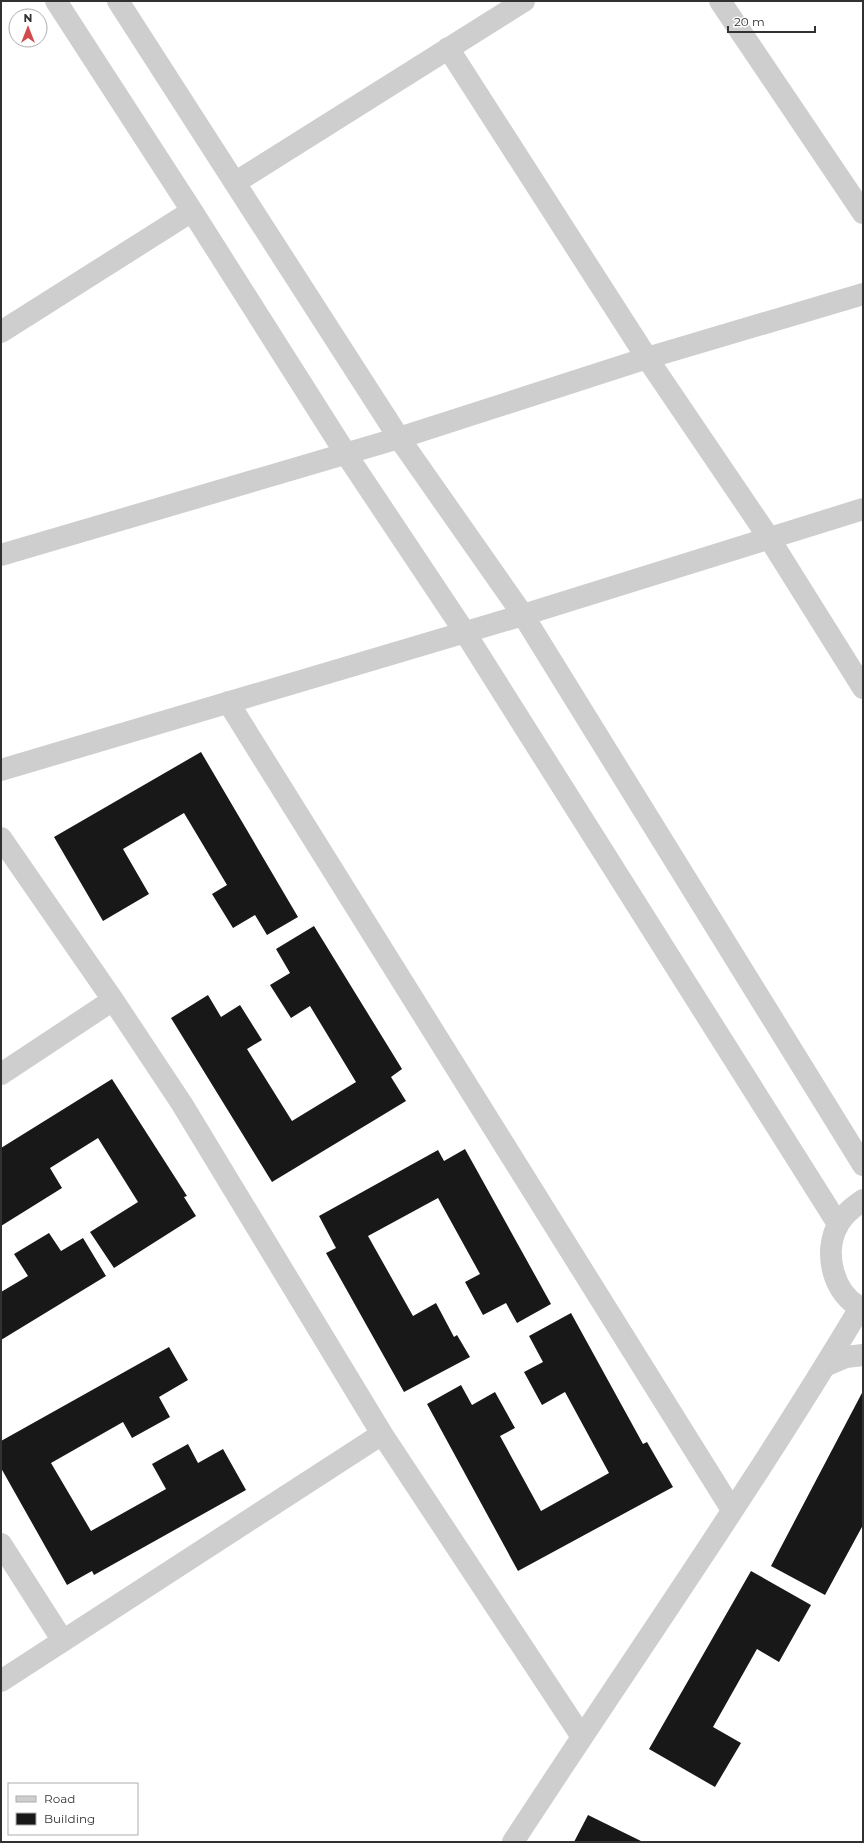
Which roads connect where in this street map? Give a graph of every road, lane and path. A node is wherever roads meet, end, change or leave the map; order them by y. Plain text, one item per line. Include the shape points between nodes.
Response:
1 (56, 1) edge
2 (118, 1) edge
3 (524, 1) edge
4 (720, 1) edge
5 (448, 48) junction
6 (236, 182) junction
7 (192, 211) junction
8 (863, 214) edge
9 (863, 294) edge
10 (1, 332) edge
11 (647, 358) junction
12 (399, 438) junction
13 (346, 454) junction
14 (863, 509) edge
15 (769, 538) junction
16 (1, 555) edge
17 (523, 615) junction
18 (464, 631) junction
19 (863, 688) edge
20 (228, 702) junction
21 (1, 770) edge
22 (1, 838) edge
23 (113, 1000) junction
24 (1, 1074) edge
25 (863, 1164) edge
26 (863, 1200) edge
27 (838, 1224) junction
28 (862, 1308) edge
29 (863, 1355) edge
30 (825, 1366) junction
31 (382, 1434) junction
32 (732, 1510) junction
33 (1, 1544) edge
34 (63, 1641) junction
35 (1, 1681) edge
36 (582, 1737) junction
37 (513, 1842) edge

1 - 7 street
2 - 6 street
3 - 5 street
4 - 8 street
5 - 6 street
5 - 11 street
6 - 12 street
7 - 10 street
7 - 13 street
9 - 11 street
11 - 12 street
11 - 15 street
12 - 13 street
12 - 17 street
13 - 16 street
13 - 18 street
14 - 15 street
15 - 17 street
15 - 19 street
17 - 18 street
17 - 25 street
18 - 20 street
18 - 27 street
20 - 21 street
20 - 32 street
22 - 23 street
23 - 24 street
23 - 31 street via 182,1104
26 - 27 street via 849,1210
27 - 28 street via 831,1242 830,1261 835,1280 846,1296
28 - 30 street
29 - 30 street via 846,1357
30 - 32 street
31 - 34 street
31 - 36 street
32 - 36 street
33 - 34 street
34 - 35 street
36 - 37 street

